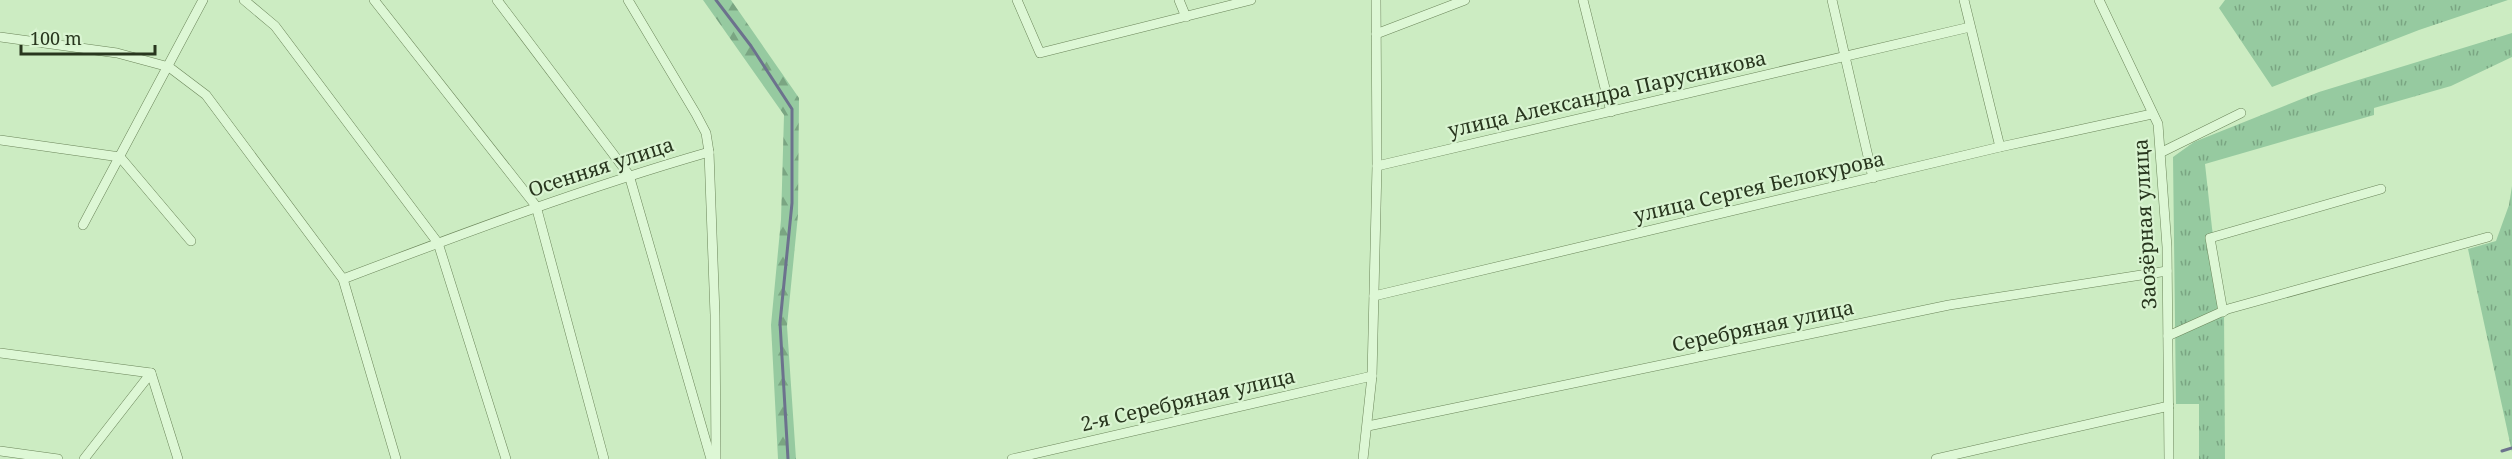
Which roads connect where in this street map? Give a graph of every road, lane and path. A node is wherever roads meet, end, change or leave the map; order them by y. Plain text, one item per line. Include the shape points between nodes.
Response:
1 (203, 0) edge
2 (244, 0) edge
3 (374, 0) edge
4 (497, 0) edge
5 (628, 0) edge
6 (1017, 0) edge
7 (1179, 0) edge
8 (1251, 0) edge
9 (1376, 0) edge
10 (1465, 0) edge
11 (1583, 0) edge
12 (1832, 0) edge
13 (1964, 0) edge
14 (2099, 0) edge
15 (1186, 17) junction
16 (1970, 27) junction
17 (1376, 34) junction
18 (0, 37) edge
19 (1846, 56) junction
20 (169, 67) junction
21 (1611, 112) junction
22 (2241, 113) dead end
23 (2152, 114) junction
24 (0, 140) edge
25 (2000, 147) junction
26 (709, 152) junction
27 (2162, 152) junction
28 (120, 157) junction
29 (1377, 166) junction
30 (629, 175) junction
31 (1874, 178) junction
32 (2381, 189) dead end
33 (536, 206) junction
34 (83, 225) dead end
35 (2488, 237) dead end
36 (191, 241) dead end
37 (438, 243) junction
38 (2167, 272) junction
39 (343, 279) junction
40 (1374, 296) junction
41 (2223, 312) junction
42 (2168, 336) junction
43 (0, 353) edge
44 (151, 374) junction
45 (1372, 376) junction
46 (2169, 406) junction
47 (1368, 426) junction
48 (0, 451) edge
49 (58, 459) edge
50 (84, 459) edge
51 (178, 459) edge
52 (396, 459) edge
53 (506, 459) edge
54 (604, 459) edge
55 (711, 459) edge
56 (716, 459) edge
57 (1012, 459) edge
58 (1363, 459) edge
59 (1936, 459) edge
60 (2169, 459) edge

1 - 20 street
2 - 37 street via 275,26
3 - 33 street
4 - 30 street
5 - 26 street via 696,114 706,133
6 - 15 street via 1040,53
7 - 15 street
8 - 15 street
9 - 17 street
10 - 17 street
11 - 21 street
12 - 19 street
13 - 16 street
14 - 23 street, Заозёрная улица
16 - 19 street
16 - 25 street
17 - 29 street
18 - 20 street via 117,53
19 - 21 street, улица Александра Парусникова
19 - 31 street
20 - 28 street
20 - 39 street via 206,95
21 - 29 street, улица Александра Парусникова
22 - 27 street
23 - 25 street, улица Сергея Белокурова
23 - 27 street, Заозёрная улица via 2158,124
24 - 28 street
25 - 31 street, улица Сергея Белокурова
26 - 30 street, Осенняя улица
26 - 56 street
27 - 38 street, Заозёрная улица
28 - 34 street
28 - 36 street
29 - 40 street
30 - 33 street, Осенняя улица
30 - 55 street
31 - 40 street, улица Сергея Белокурова
32 - 41 street via 2210,238
33 - 37 street, Осенняя улица
33 - 54 street
35 - 41 street
37 - 39 street, Осенняя улица
37 - 53 street
38 - 42 street, Заозёрная улица
38 - 47 street, Серебряная улица via 1949,305
39 - 52 street
40 - 45 street
41 - 42 street
42 - 46 street, Заозёрная улица
43 - 44 street
44 - 50 street
44 - 51 street
45 - 47 street
45 - 57 street, 2-я Серебряная улица
46 - 59 street
46 - 60 street, Заозёрная улица
47 - 58 street
48 - 49 street

